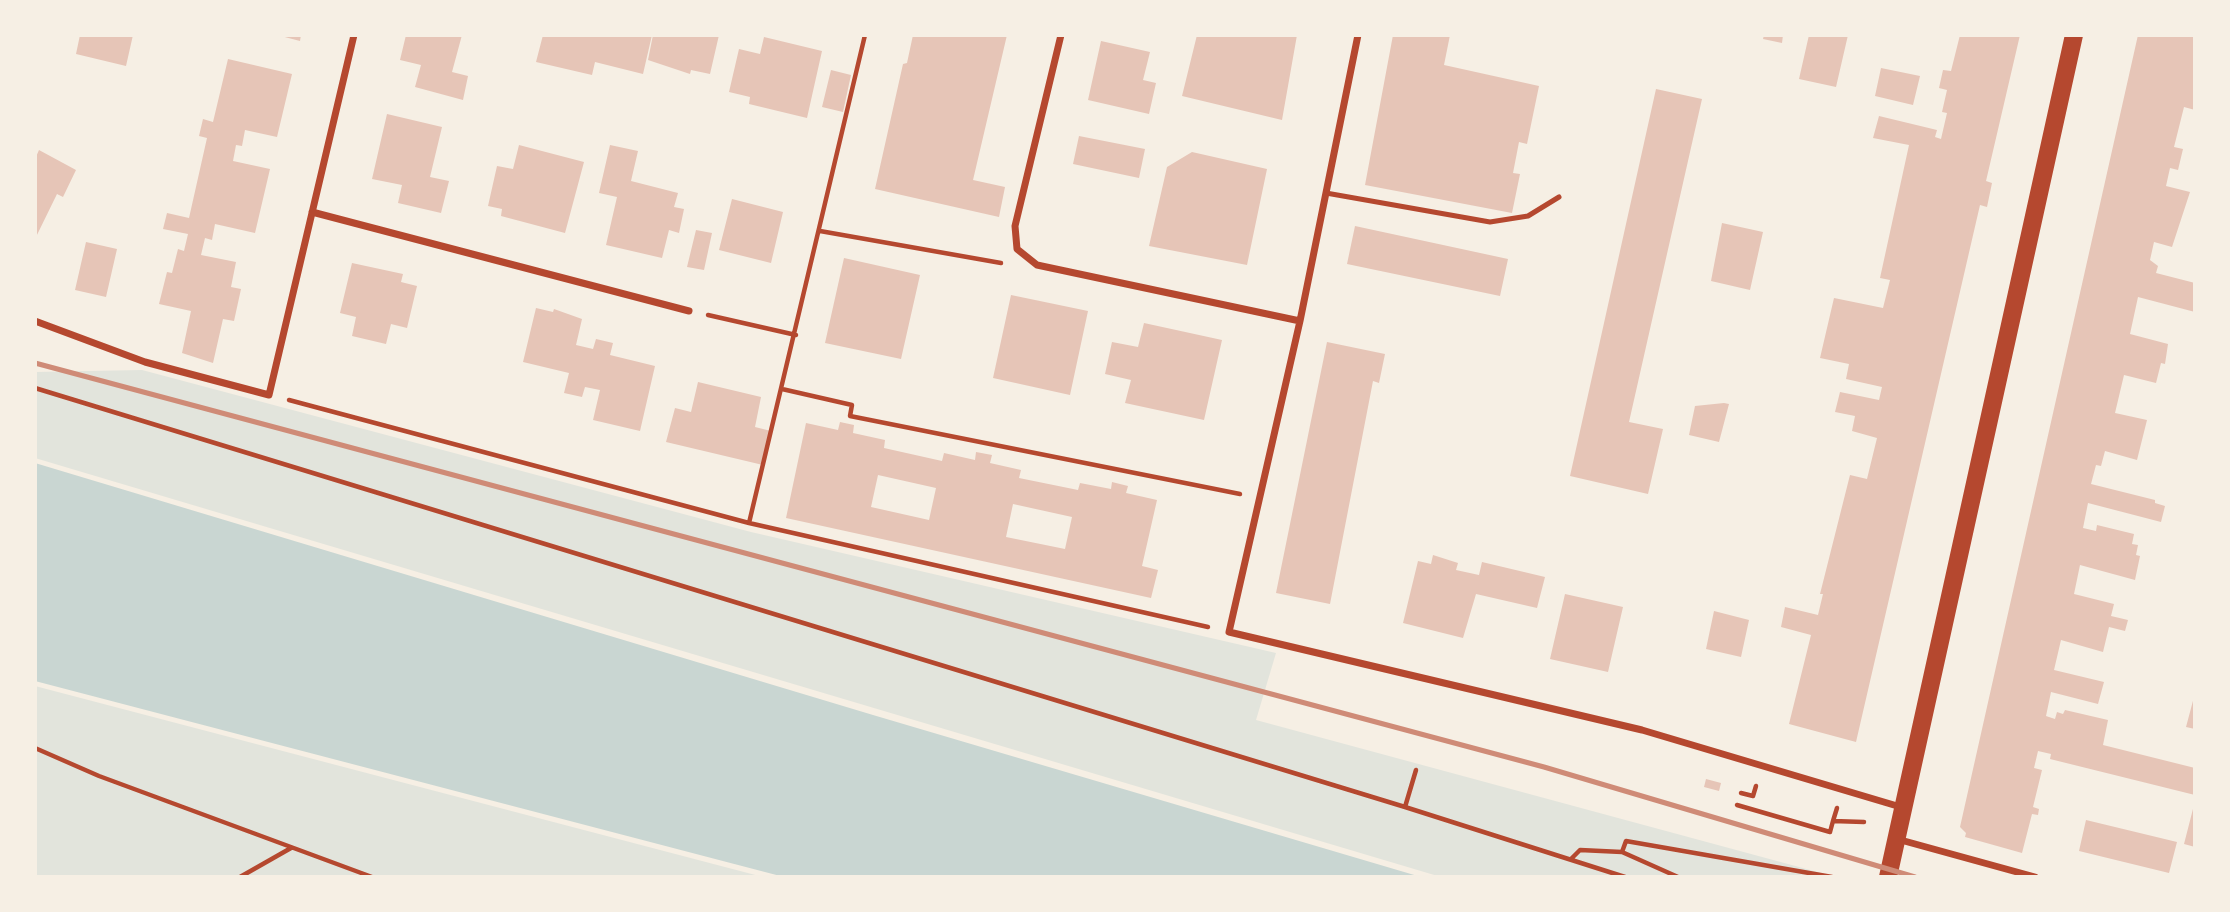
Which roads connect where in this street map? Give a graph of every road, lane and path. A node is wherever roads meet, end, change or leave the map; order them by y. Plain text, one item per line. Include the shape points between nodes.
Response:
1 (354, 35) edge
2 (865, 35) edge
3 (1061, 35) edge
4 (1358, 35) edge
5 (2074, 35) edge
6 (1326, 193) junction
7 (1559, 197) dead end
8 (312, 212) junction
9 (820, 232) junction
10 (1037, 265) junction
11 (689, 311) joint
12 (35, 321) edge
13 (1300, 321) junction
14 (796, 335) junction
15 (35, 388) edge
16 (782, 389) junction
17 (269, 395) junction
18 (1258, 498) junction
19 (749, 523) junction
20 (1229, 632) junction
21 (35, 748) edge
22 (1416, 770) dead end
23 (1737, 805) dead end
24 (1405, 807) junction
25 (1904, 808) junction
26 (1833, 821) dead end
27 (1896, 839) junction
28 (292, 848) junction
29 (1622, 852) junction
30 (1571, 859) junction
31 (240, 877) edge
32 (372, 877) edge
33 (1625, 877) edge
34 (1678, 877) edge
35 (1832, 877) edge
36 (1888, 877) edge
37 (2035, 877) edge

1 - 8 street
2 - 9 path
3 - 10 street via 1015,226 1017,248
4 - 6 street
5 - 25 main road
6 - 7 lane via 1490,222 1528,216
6 - 13 street
8 - 11 street
8 - 17 street
9 - 10 path via 992,262
9 - 14 path
10 - 13 street
11 - 14 path
12 - 17 street via 145,362
13 - 18 street
14 - 16 path
15 - 24 path
16 - 18 path via 852,405 850,416
16 - 19 path
17 - 19 path
18 - 20 street
19 - 20 path
20 - 25 street via 1642,730
21 - 28 path
22 - 24 path
23 - 26 path via 1830,832
24 - 30 path
25 - 27 main road
27 - 36 main road
27 - 37 street
28 - 31 path
28 - 32 path
29 - 30 path via 1580,850
29 - 34 path
29 - 35 path via 1626,841
30 - 33 path

